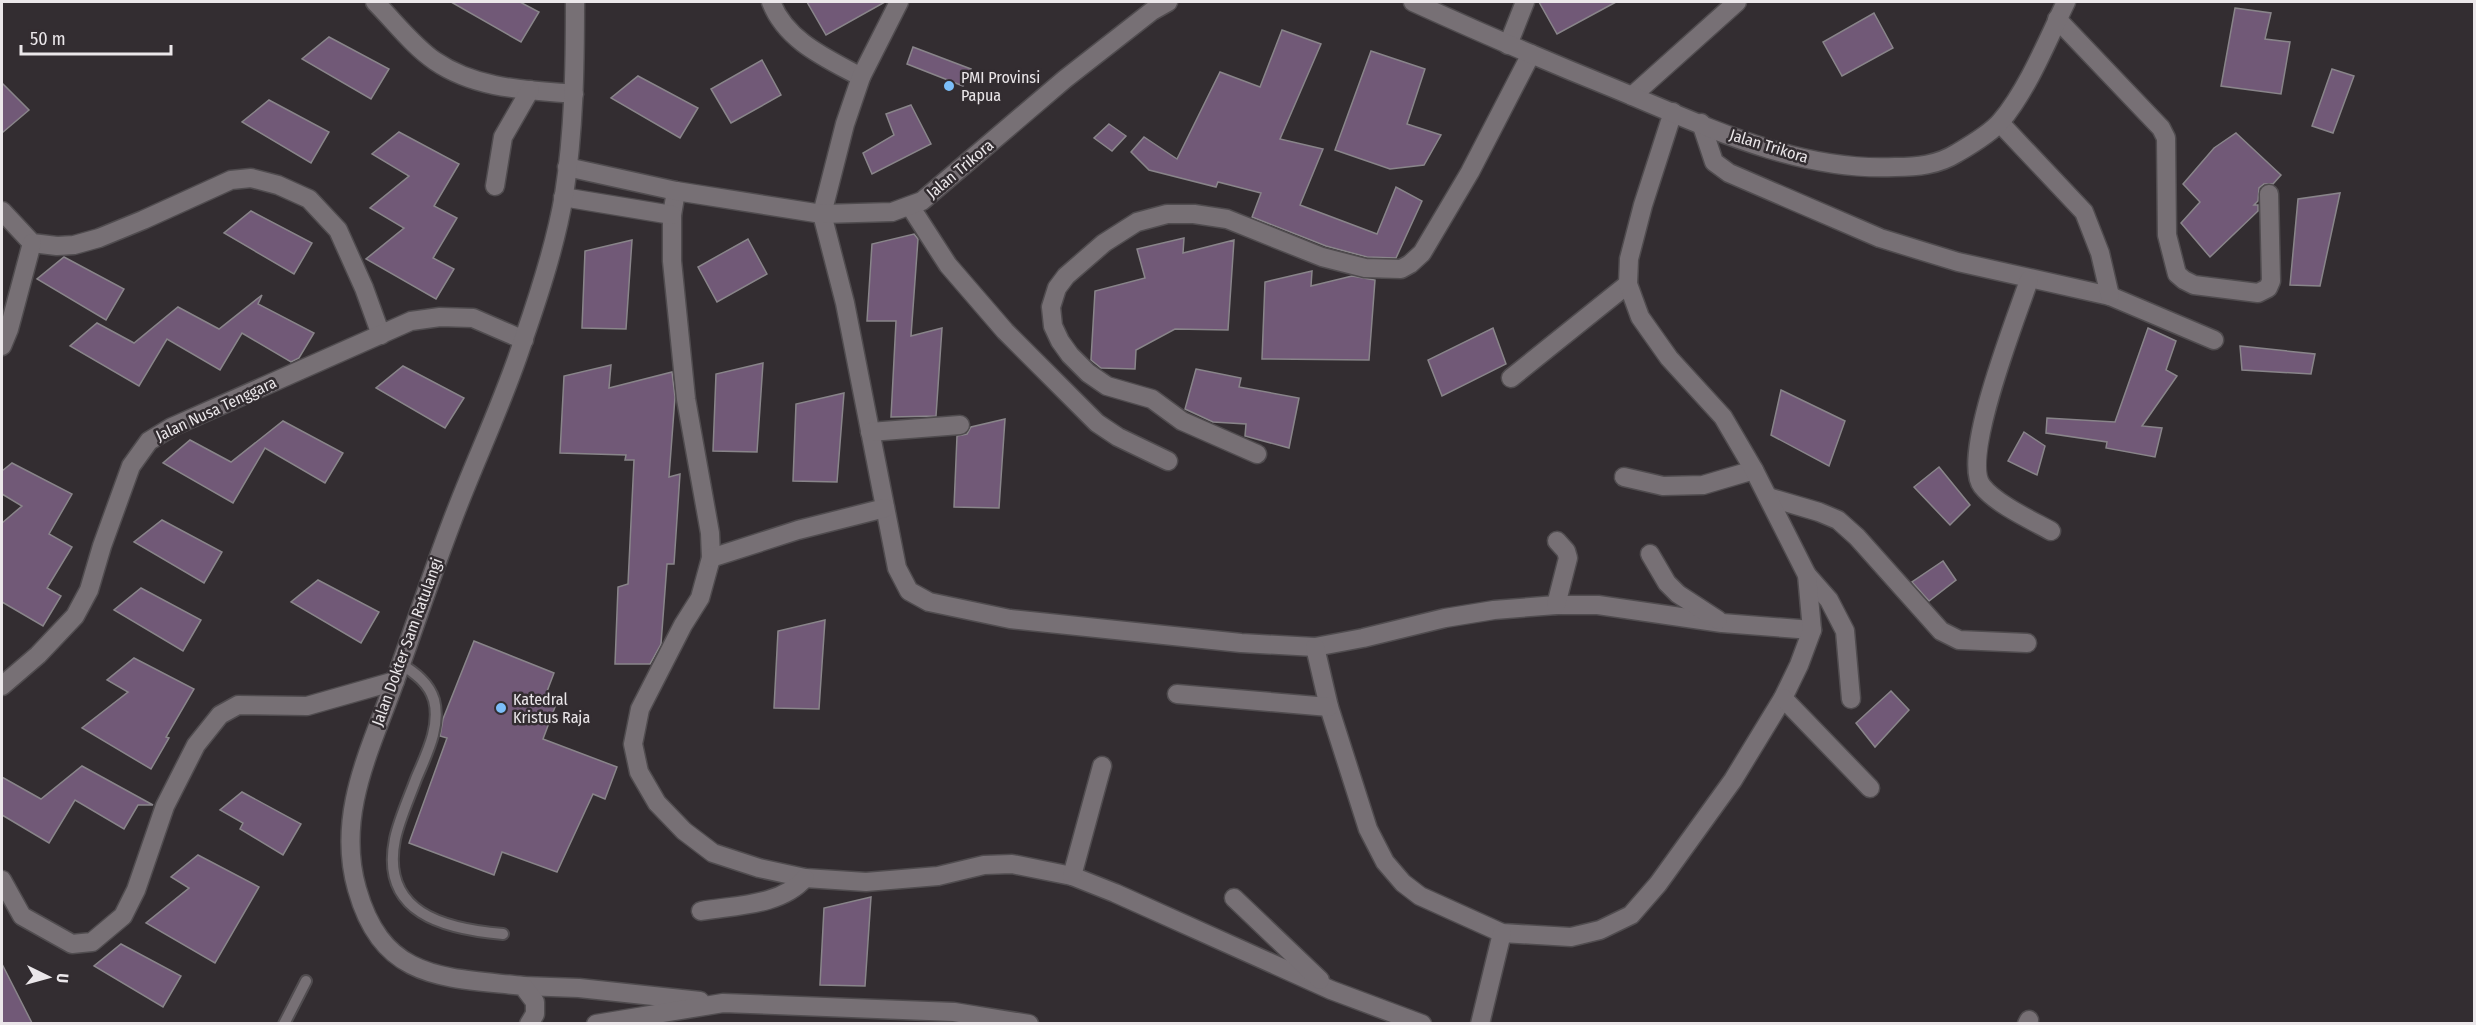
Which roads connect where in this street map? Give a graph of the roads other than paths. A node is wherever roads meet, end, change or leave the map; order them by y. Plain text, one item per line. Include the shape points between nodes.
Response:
1 (375, 2) edge
2 (575, 2) edge
3 (771, 2) edge
4 (898, 2) edge
5 (1168, 2) edge
6 (1413, 2) edge
7 (1525, 2) edge
8 (1737, 2) edge
9 (2066, 2) edge
10 (2057, 20) junction
11 (1508, 45) junction
12 (1531, 54) junction
13 (861, 77) junction
14 (530, 90) junction
15 (574, 94) junction
16 (1632, 96) junction
17 (1674, 112) junction
18 (1701, 123) junction
19 (2000, 123) junction
20 (567, 167) junction
21 (495, 186) dead end
22 (676, 191) junction
23 (2269, 194) dead end
24 (563, 197) junction
25 (910, 206) junction
26 (2, 211) edge
27 (822, 214) junction
28 (672, 215) junction
29 (32, 243) junction
30 (2029, 280) junction
31 (1628, 284) junction
32 (2110, 296) junction
33 (381, 334) junction
34 (524, 340) junction
35 (2214, 340) dead end
36 (2, 346) edge
37 (1511, 378) dead end
38 (960, 425) dead end
39 (870, 432) junction
40 (1257, 454) dead end
41 (1168, 461) dead end
42 (1754, 470) junction
43 (1624, 477) dead end
44 (1768, 497) junction
45 (885, 508) junction
46 (2051, 531) dead end
47 (1557, 541) dead end
48 (1650, 554) dead end
49 (711, 558) junction
50 (1807, 575) junction
51 (1556, 605) junction
52 (1722, 623) junction
53 (1812, 630) junction
54 (2027, 643) dead end
55 (1315, 647) junction
56 (398, 672) junction
57 (2, 686) edge
58 (1177, 694) dead end
59 (1783, 698) junction
60 (1851, 699) dead end
61 (1329, 706) junction
62 (1102, 766) dead end
63 (1870, 788) dead end
64 (1072, 876) junction
65 (805, 878) junction
66 (2, 880) edge
67 (1234, 898) dead end
68 (701, 911) dead end
69 (1503, 933) junction
70 (503, 934) dead end
71 (306, 981) dead end
72 (523, 986) junction
73 (1331, 990) junction
74 (723, 1003) junction
75 (284, 1023) edge
76 (529, 1023) edge
77 (596, 1023) edge
78 (1028, 1023) edge
79 (1422, 1023) edge
80 (1480, 1023) edge

1 - 14 street via 433,60 457,74 486,84
2 - 15 street, Jalan Dokter Sam Ratulangi
3 - 13 street via 786,29 816,52
4 - 13 street
5 - 25 street, Jalan Trikora via 1065,79 950,179
6 - 11 street, Jalan Trikora
7 - 11 street
8 - 16 street
9 - 10 street, Jalan Trikora
10 - 19 street, Jalan Trikora via 2034,69
10 - 23 street via 2166,138 2167,235 2177,274 2184,280 2194,285 2258,292 2268,288
11 - 12 street, Jalan Trikora
12 - 16 street, Jalan Trikora
12 - 40 street via 1470,172 1422,253 1401,269 1365,268 1322,257 1227,219 1194,213 1167,214 1137,222 1104,243 1057,288 1053,326 1059,341 1088,373 1107,386 1152,399 1182,421
13 - 27 street
14 - 15 street
14 - 21 street via 503,137
15 - 20 street, Jalan Dokter Sam Ratulangi
16 - 17 street, Jalan Trikora
17 - 18 street, Jalan Trikora
17 - 31 street via 1643,205 1629,259
18 - 19 street, Jalan Trikora via 1759,146 1825,163 1875,168 1940,161
18 - 30 street via 1714,162 1729,172 1880,238
19 - 32 street via 2084,212 2100,253
20 - 22 street, Jalan Trikora
20 - 24 street, Jalan Dokter Sam Ratulangi
22 - 27 street, Jalan Trikora
22 - 28 street
24 - 28 street
24 - 34 street, Jalan Dokter Sam Ratulangi
25 - 27 street, Jalan Trikora via 892,212
25 - 41 street via 948,265 1005,331 1097,423
26 - 29 street
27 - 39 street via 845,303
28 - 49 street via 672,261 686,399
29 - 33 street via 74,245 231,180 251,178 309,199 338,230
29 - 36 street
30 - 32 street
30 - 46 street via 1980,429 1977,475 1982,486 2011,509
31 - 37 street
31 - 42 street via 1640,318 1669,358 1723,417
32 - 35 street
33 - 34 street, Jalan Nusa Tenggara via 411,321 473,318
33 - 57 street, Jalan Nusa Tenggara via 172,427 149,441 131,466 88,590 75,616
34 - 56 street, Jalan Dokter Sam Ratulangi via 450,524
38 - 39 street
39 - 45 street
42 - 43 street via 1703,485 1664,486
42 - 44 street
44 - 50 street
44 - 54 street via 1838,520 1941,632 1959,640
45 - 49 street
45 - 55 street via 897,568 909,591 929,602 1010,619
47 - 51 street via 1568,558
48 - 52 street via 1678,594
49 - 65 street via 700,598 640,708 633,744 639,772 657,803 713,853
50 - 53 street
50 - 60 street via 1829,600 1845,631
51 - 52 street via 1598,605
51 - 55 street via 1445,618
52 - 53 street
53 - 59 street
55 - 61 street
56 - 66 street via 307,706 238,705 220,715 196,745 165,806 123,916 92,942 72,944 22,916
56 - 70 lane via 417,675 435,702 431,743 395,839 393,876 397,888 431,919 463,929
56 - 72 street, Jalan Dokter Sam Ratulangi via 369,745 354,800 350,855 357,892 379,938 390,953 406,964 445,977
58 - 61 street
59 - 63 street
59 - 69 street via 1732,780 1632,915 1600,930 1571,937
61 - 69 street via 1368,829 1385,862 1420,896
62 - 64 street
64 - 65 street via 1012,864 866,882
64 - 73 street
65 - 68 street via 795,890 772,899
67 - 73 street
69 - 80 street
71 - 75 lane
72 - 74 street, Jalan Dokter Sam Ratulangi
72 - 76 street via 535,1002 535,1014
73 - 79 street
74 - 77 street
74 - 78 street via 954,1012

